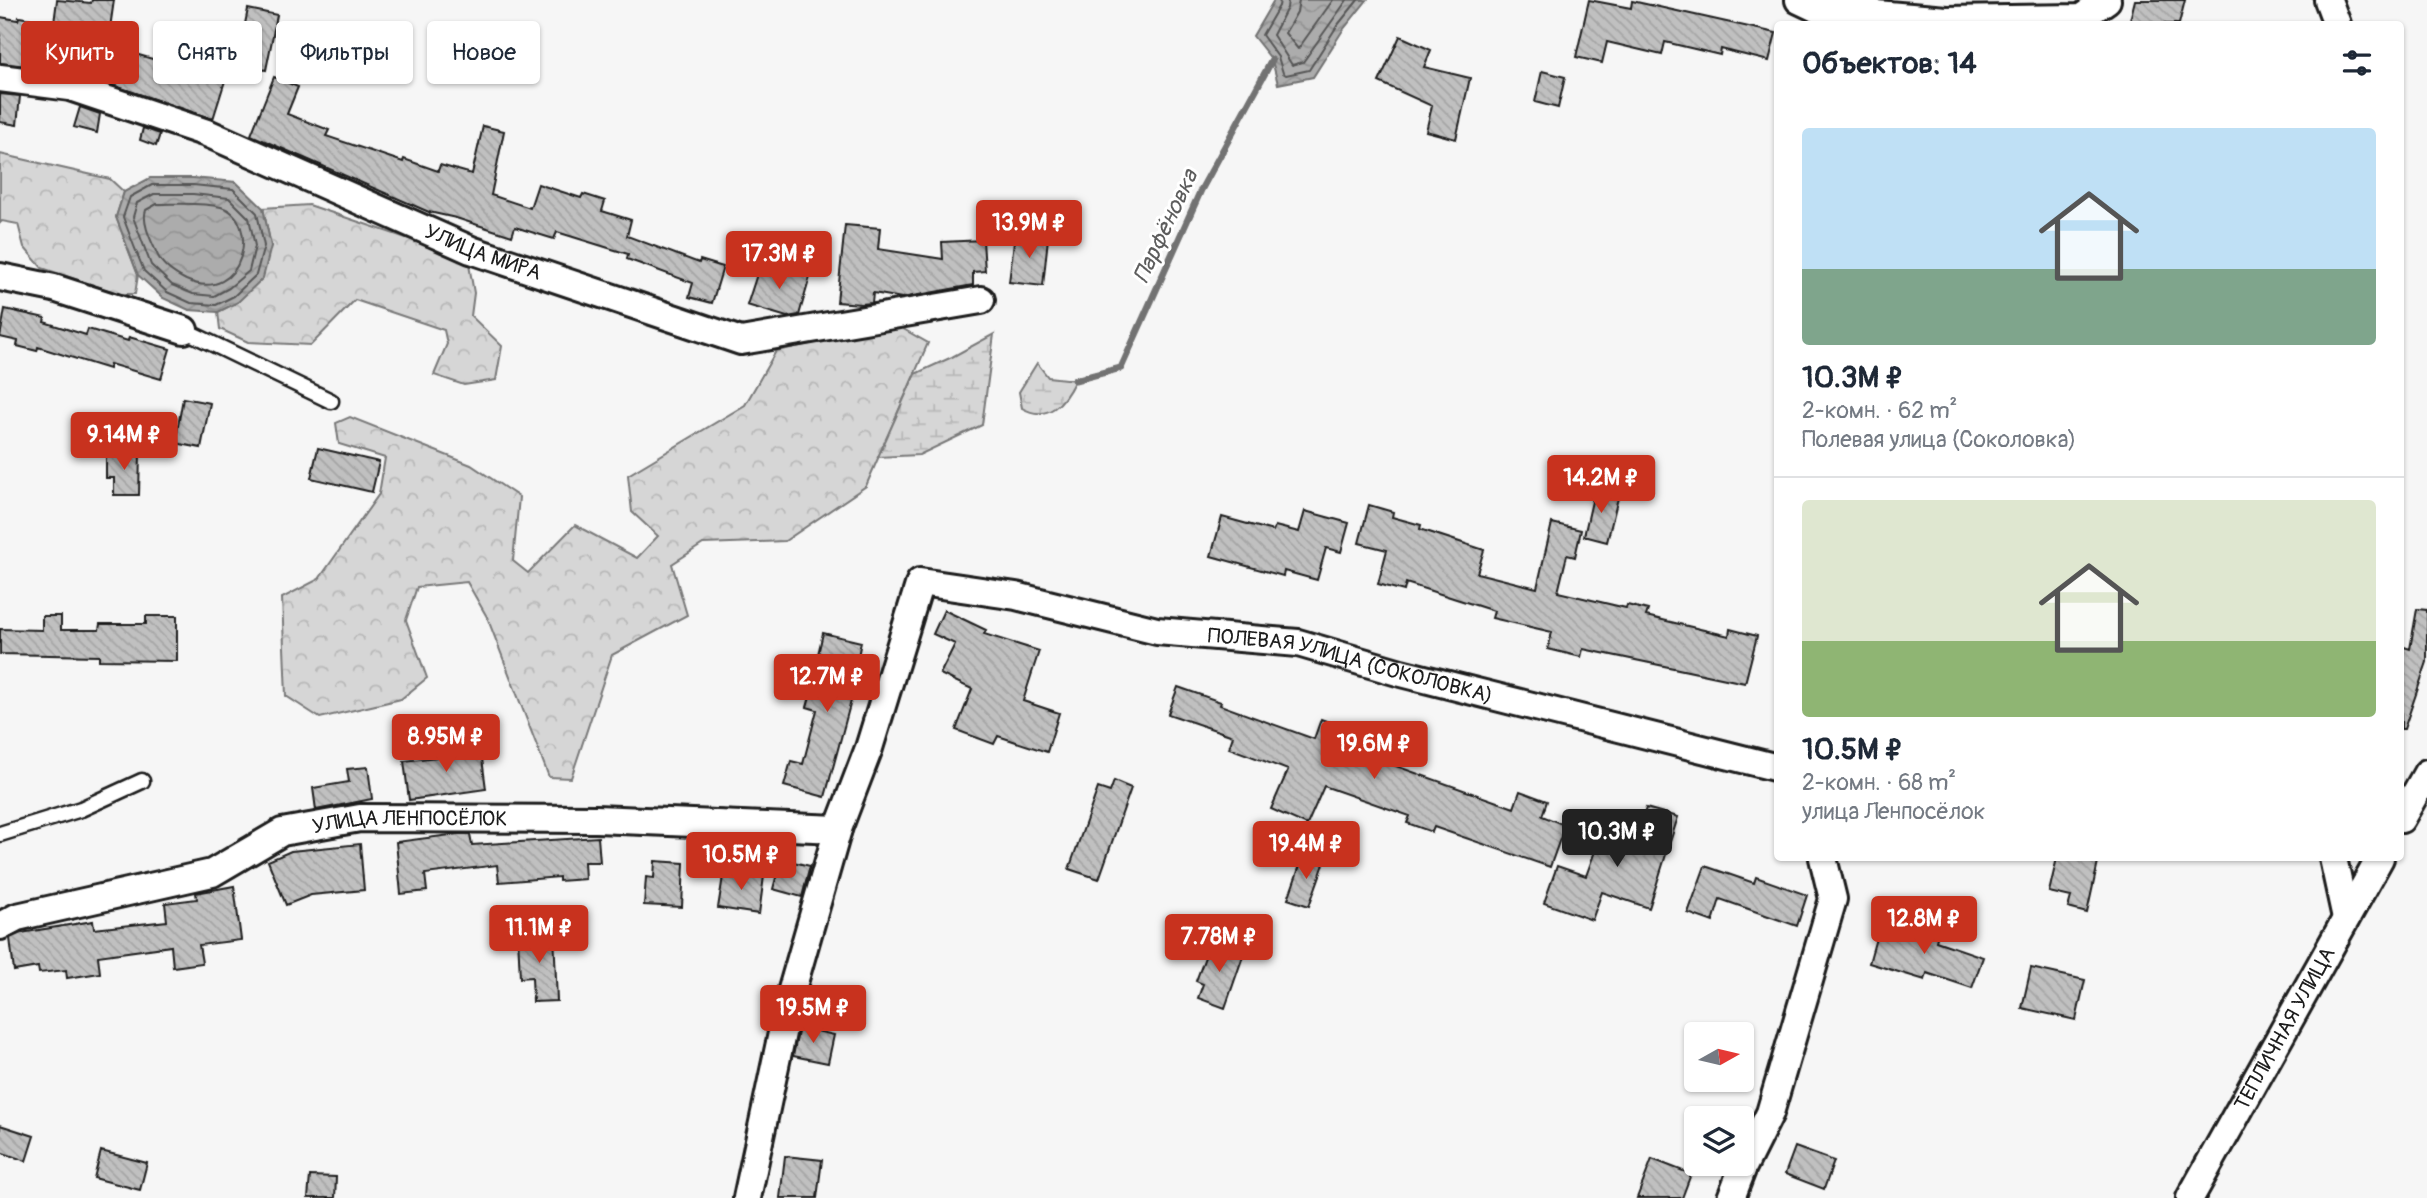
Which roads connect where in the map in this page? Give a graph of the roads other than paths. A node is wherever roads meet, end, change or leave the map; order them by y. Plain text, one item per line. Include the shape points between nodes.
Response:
1 (1799, 0) edge
2 (2328, 0) edge
3 (2103, 9) edge
4 (2336, 21) edge
5 (0, 78) edge
6 (0, 277) edge
7 (981, 300) dead end
8 (184, 330) joint
9 (331, 401) dead end
10 (1774, 767) edge
11 (2427, 772) edge
12 (142, 781) dead end
13 (2404, 814) edge
14 (838, 829) junction
15 (0, 834) edge
16 (1825, 861) edge
17 (2334, 861) edge
18 (2378, 861) edge
19 (2346, 918) junction
20 (0, 926) edge
21 (747, 1198) edge
22 (1731, 1198) edge
23 (2190, 1198) edge

1 - 3 street via 1818,9 1946,20 2081,18
2 - 4 street
5 - 7 street, УЛИЦА МИРА via 70,87 207,133 471,250 741,341
6 - 8 street via 54,288
8 - 9 lane
10 - 14 street, ПОЛЕВАЯ УЛИЦА (СОКОЛОВКА) via 1298,643 1157,631 1016,596 920,582 869,748
11 - 13 street
12 - 15 lane via 81,809
14 - 20 street, УЛИЦА ЛЕНПОСЁЛОК via 596,819 360,818 282,832 212,873 17,917
14 - 21 street via 789,1000
16 - 22 street via 1833,899 1770,1113
17 - 19 street
18 - 19 street, ТЕПЛИЧНАЯ УЛИЦА
19 - 23 street, ТЕПЛИЧНАЯ УЛИЦА

